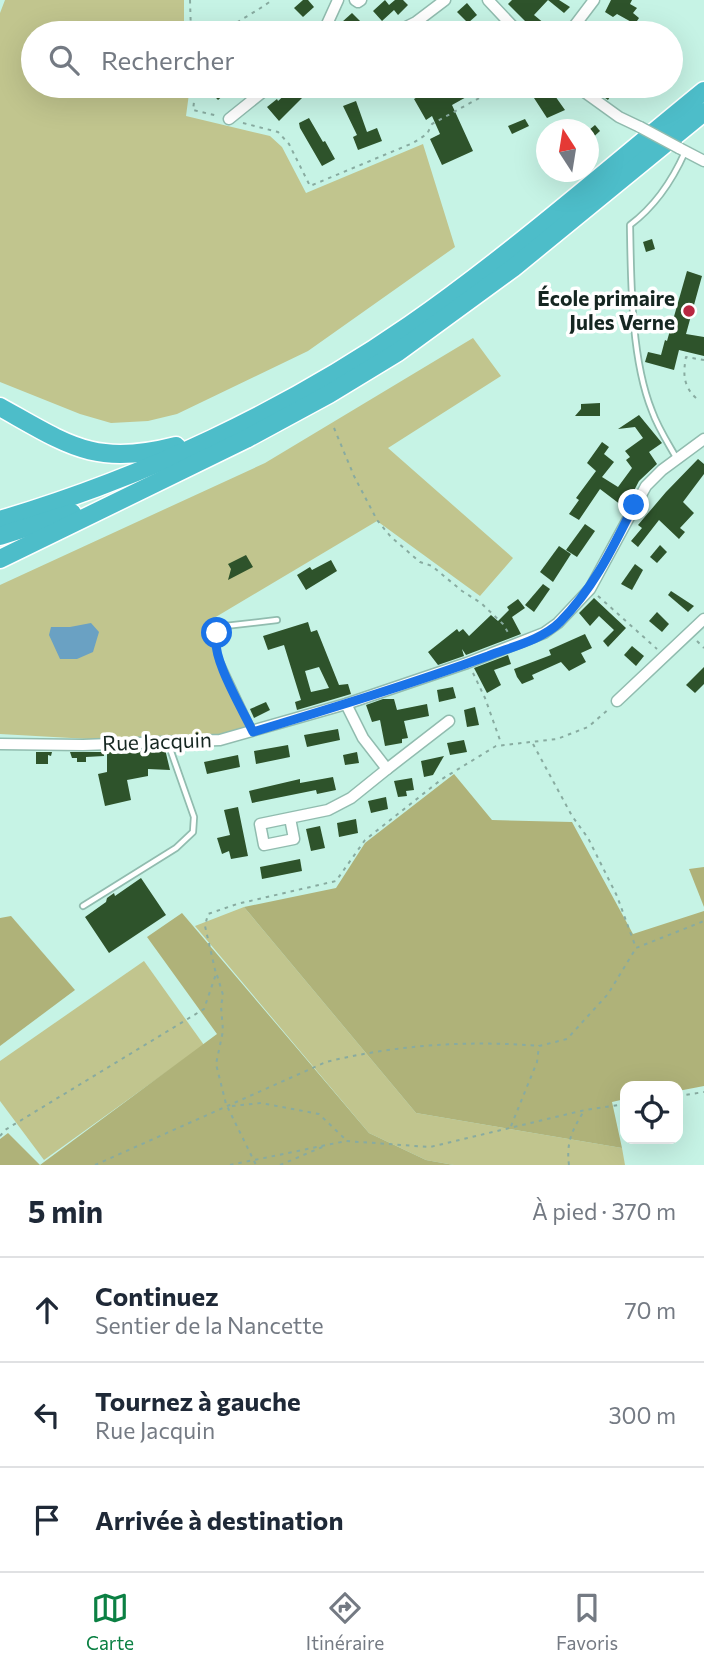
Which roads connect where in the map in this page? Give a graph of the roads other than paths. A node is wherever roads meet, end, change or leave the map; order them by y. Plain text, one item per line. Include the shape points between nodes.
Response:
1 (338, 0) edge
2 (355, 0) edge
3 (361, 0) edge
4 (445, 0) edge
5 (488, 0) edge
6 (594, 0) edge
7 (328, 21) edge
8 (417, 21) edge
9 (508, 21) edge
10 (578, 21) edge
11 (704, 91) edge
12 (255, 98) edge
13 (593, 98) edge
14 (704, 112) edge
15 (229, 119) road end
16 (682, 150) junction
17 (704, 161) edge
18 (0, 407) edge
19 (242, 424) junction
20 (704, 439) edge
21 (678, 460) junction
22 (170, 475) junction
23 (0, 520) edge
24 (0, 536) edge
25 (0, 559) edge
26 (704, 619) edge
27 (277, 620) dead end
28 (617, 701) road end
29 (346, 704) junction
30 (449, 721) dead end
31 (253, 732) junction
32 (168, 742) junction
33 (0, 744) edge
34 (387, 769) junction
35 (290, 818) dead end
36 (83, 906) dead end

1 - 7 street
2 - 3 street
4 - 8 street
5 - 9 street
6 - 10 street
11 - 19 highway via 444,301 356,360
12 - 15 street
13 - 16 street, bridge
14 - 22 highway via 513,268 398,352 279,422
16 - 17 street
16 - 21 lane via 674,176 631,225 640,372 651,409
18 - 19 highway via 79,448 117,455 159,450
19 - 23 highway via 122,478
20 - 21 street, Rue Jacquin
21 - 29 street, Rue Jacquin via 646,486 590,589 558,623 515,645
22 - 24 highway
22 - 25 highway
26 - 28 street
27 - 31 lane via 225,626 214,641
29 - 31 street, Rue Jacquin
29 - 34 street via 363,738
30 - 34 street
31 - 32 street, Rue Jacquin via 220,740
32 - 33 street, Rue Jacquin
32 - 36 lane via 194,817 193,832 176,848
34 - 35 street via 328,810

